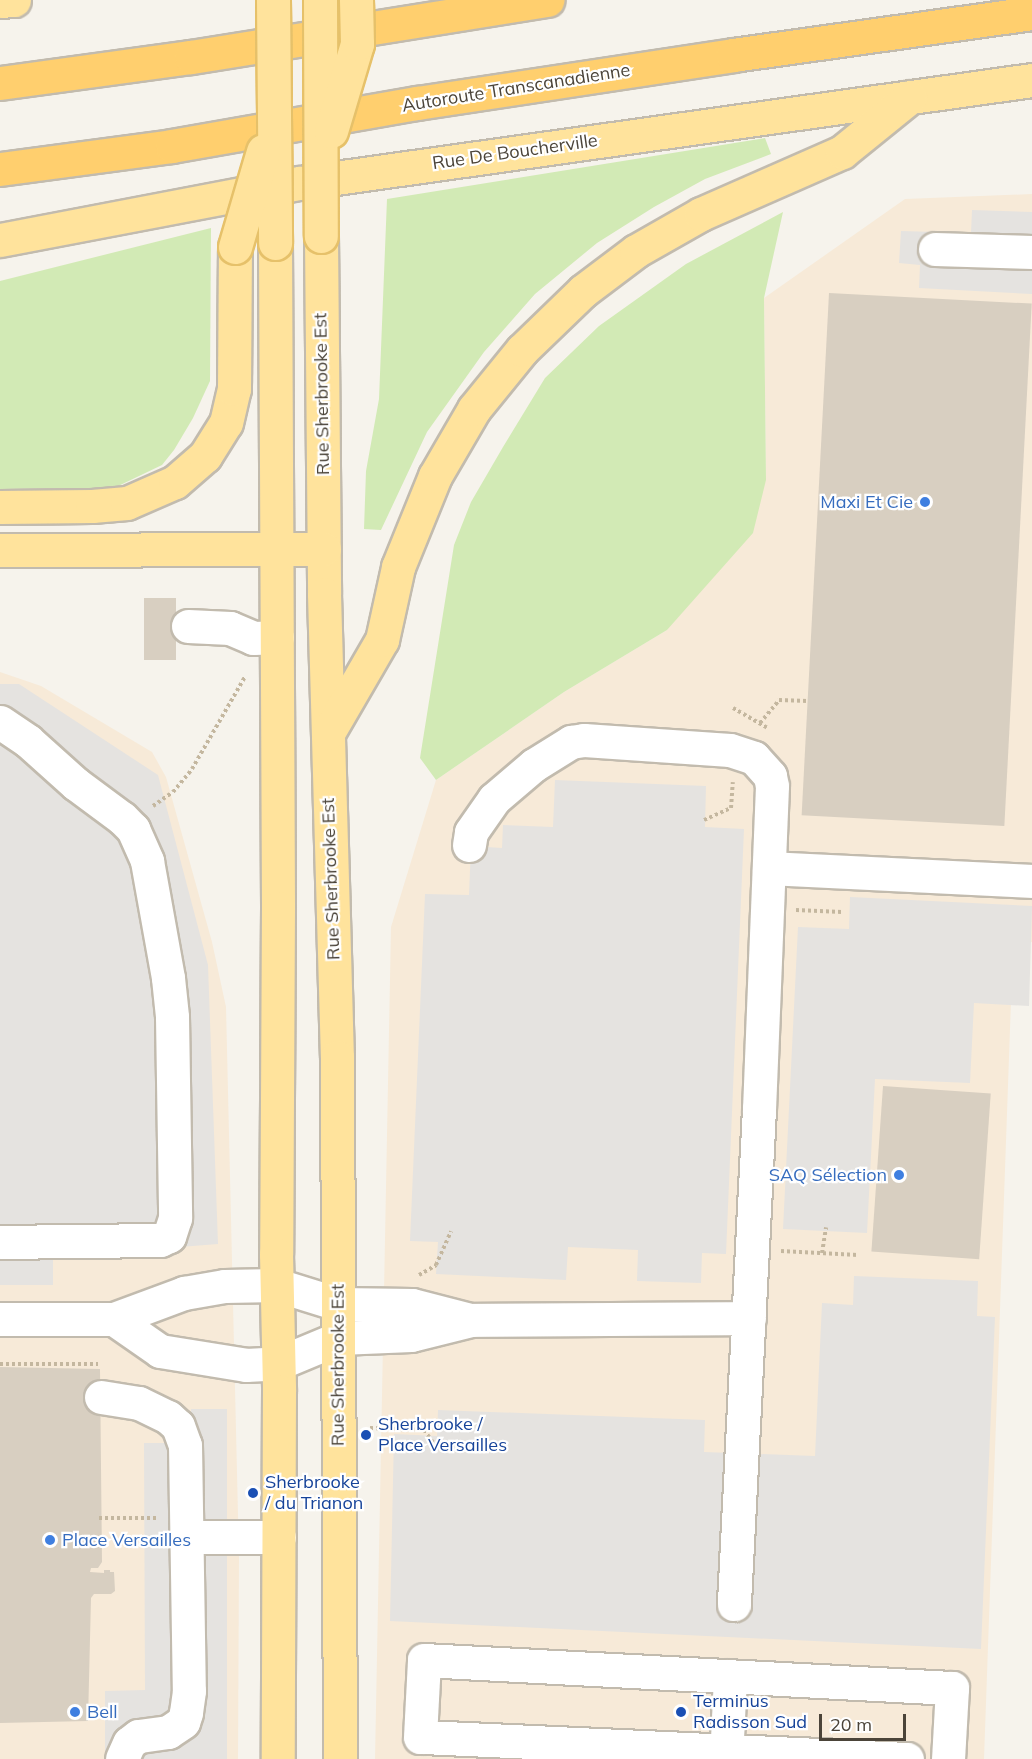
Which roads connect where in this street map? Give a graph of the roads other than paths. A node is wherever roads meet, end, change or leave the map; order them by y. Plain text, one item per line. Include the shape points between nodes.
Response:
1 (14, 0) edge
2 (273, 0) edge
3 (320, 0) edge
4 (356, 0) edge
5 (547, 0) edge
6 (0, 1) edge
7 (1032, 13) edge
8 (1032, 80) edge
9 (0, 83) edge
10 (910, 97) junction
11 (274, 115) junction
12 (321, 164) junction
13 (0, 170) edge
14 (0, 240) edge
15 (935, 249) dead end
16 (1032, 252) edge
17 (0, 507) edge
18 (276, 549) junction
19 (324, 549) junction
20 (0, 550) edge
21 (188, 626) dead end
22 (277, 637) junction
23 (0, 722) edge
24 (328, 733) junction
25 (469, 845) dead end
26 (769, 868) junction
27 (1032, 881) edge
28 (0, 1242) edge
29 (277, 1285) junction
30 (338, 1304) junction
31 (749, 1318) junction
32 (0, 1319) edge
33 (114, 1319) junction
34 (471, 1320) junction
35 (339, 1338) junction
36 (279, 1363) junction
37 (101, 1397) dead end
38 (187, 1536) junction
39 (279, 1538) junction
40 (734, 1604) dead end
41 (730, 1676) junction
42 (726, 1755) edge
43 (122, 1759) edge
44 (278, 1759) edge
45 (340, 1759) edge
46 (908, 1759) edge
47 (948, 1759) edge

1 - 6 main road
2 - 11 main road, bridge
3 - 12 main road, Rue Sherbrooke Est, bridge
4 - 12 main road, bridge via 357,44
5 - 9 highway
7 - 13 highway, Autoroute Transcanadienne via 417,103 172,146
8 - 10 main road, Rue De Boucherville
10 - 14 main road, Rue De Boucherville via 300,183
10 - 24 main road via 842,152 701,214 636,251 583,291 522,350 474,409 435,476 398,567 382,640
11 - 17 main road, bridge via 235,247 234,389 226,423 206,456 175,482 127,503
11 - 18 main road, bridge
12 - 19 main road, Rue Sherbrooke Est, bridge
15 - 16 lane
18 - 19 main road
18 - 20 main road
18 - 22 main road
19 - 24 main road, Rue Sherbrooke Est
21 - 22 lane via 230,628 253,638
22 - 29 main road
23 - 28 lane via 122,818 132,829 147,861 172,1017 175,1218 169,1236 160,1240
24 - 30 main road, Rue Sherbrooke Est via 337,1057
25 - 26 lane via 471,832 494,800 526,771 571,742 712,747 754,758 770,776
26 - 27 lane
26 - 31 lane
29 - 30 lane
29 - 33 lane via 224,1286 184,1293
29 - 36 main road
30 - 34 lane via 412,1305
30 - 35 main road, Rue Sherbrooke Est
31 - 34 lane
31 - 40 lane
32 - 33 lane
33 - 36 lane via 159,1352 233,1364
34 - 35 lane via 411,1335
35 - 36 lane
35 - 45 main road, Rue Sherbrooke Est
36 - 39 main road
37 - 38 lane via 139,1403 178,1426 185,1445
38 - 39 lane
38 - 43 lane via 186,1713 183,1722 168,1732 138,1736 129,1743
39 - 44 main road
41 - 42 lane
41 - 42 lane via 424,1660 423,1671 420,1737
41 - 47 lane via 951,1688
42 - 46 lane

